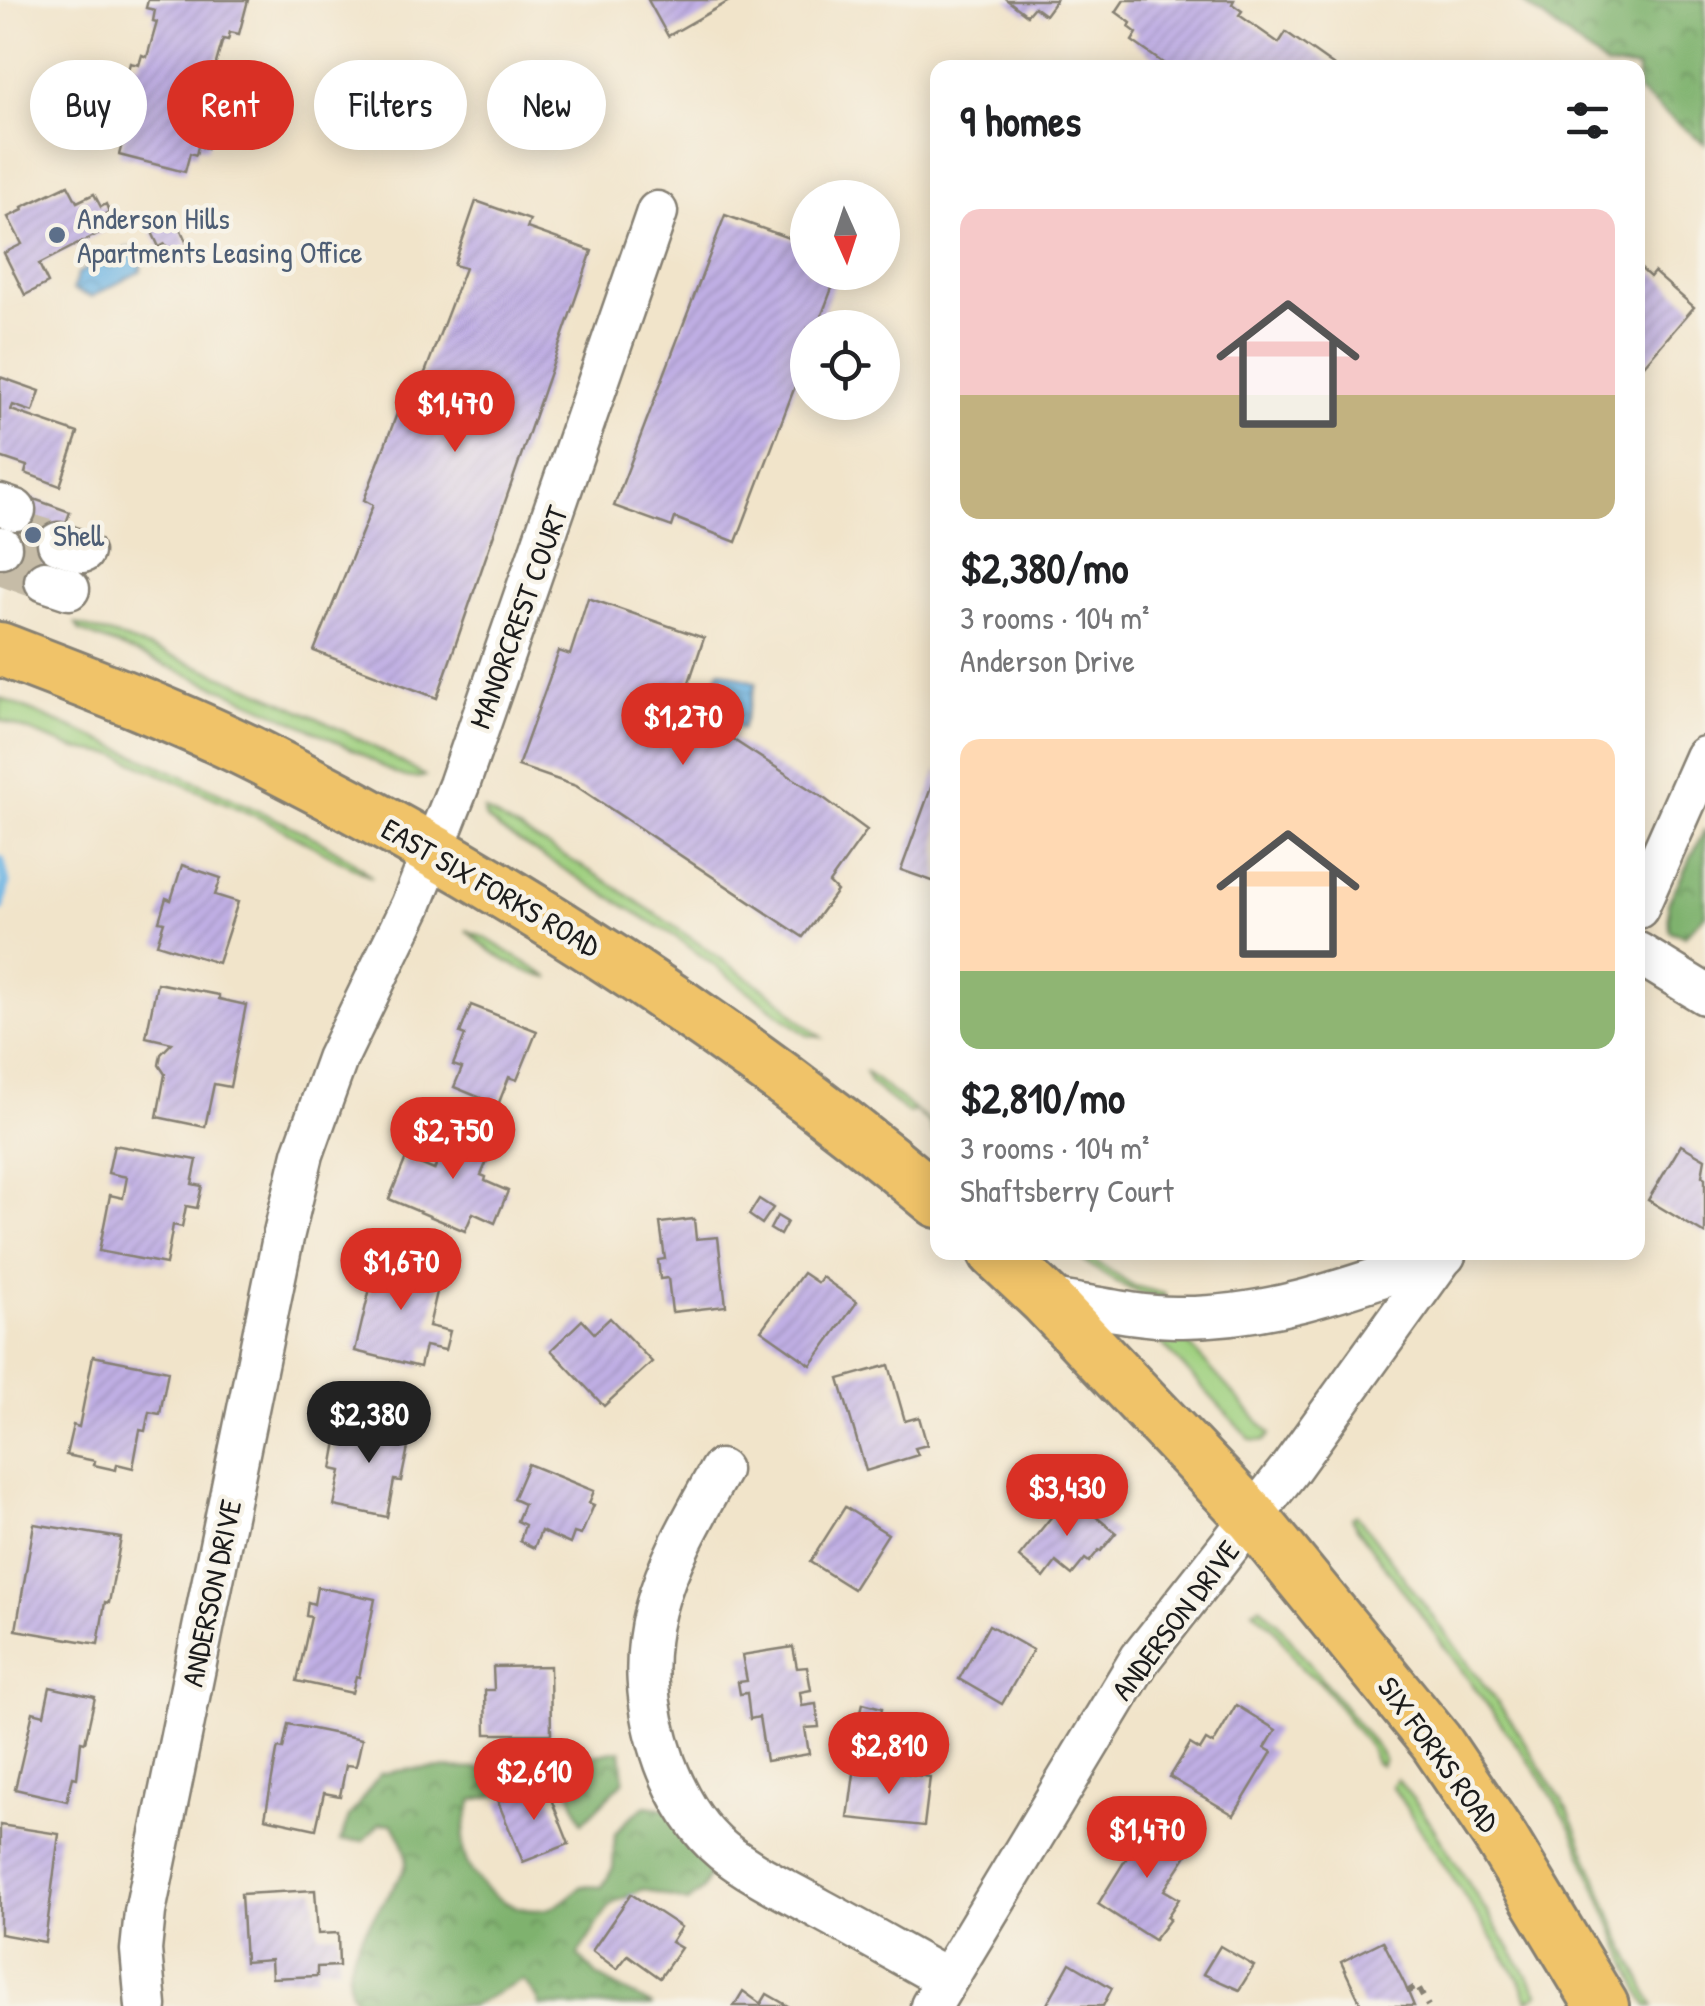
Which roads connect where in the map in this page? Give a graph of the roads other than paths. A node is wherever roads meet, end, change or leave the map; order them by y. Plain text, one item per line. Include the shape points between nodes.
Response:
1 (657, 212) dead end
2 (0, 649) edge
3 (1705, 758) edge
4 (435, 850) junction
5 (1645, 892) edge
6 (1645, 958) edge
7 (1705, 994) edge
8 (930, 1194) edge
9 (1004, 1260) edge
10 (1428, 1260) edge
11 (1442, 1260) edge
12 (1045, 1299) junction
13 (720, 1470) dead end
14 (1253, 1518) junction
15 (938, 1993) edge
16 (146, 2006) edge
17 (1602, 2006) edge

1 - 4 street, MANORCREST COURT
2 - 4 main road, EAST SIX FORKS ROAD via 256,755
3 - 5 street
4 - 8 main road, EAST SIX FORKS ROAD via 716,1028
4 - 16 street, ANDERSON DRIVE via 337,1059 303,1154 145,1912
6 - 7 street
9 - 12 main road
10 - 12 street via 1312,1298 1224,1316 1170,1317
11 - 14 street, ANDERSON DRIVE
12 - 14 main road
13 - 15 street via 670,1560 655,1602 647,1690 672,1780 694,1820 722,1850
14 - 15 street, ANDERSON DRIVE via 1140,1659
14 - 17 main road, SIX FORKS ROAD via 1436,1742

